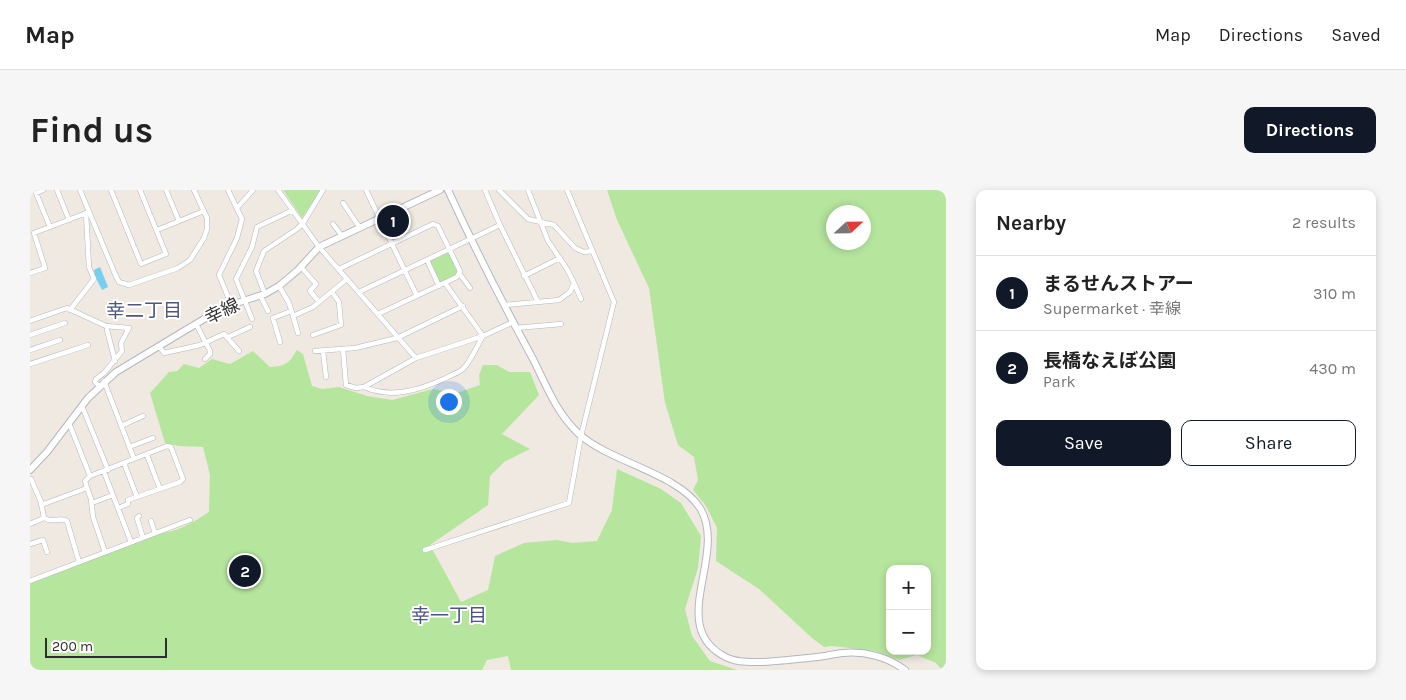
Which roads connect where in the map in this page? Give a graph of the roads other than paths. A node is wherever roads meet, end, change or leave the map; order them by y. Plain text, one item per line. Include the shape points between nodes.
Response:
1 (43, 190) edge
2 (57, 190) edge
3 (80, 190) edge
4 (111, 190) edge
5 (140, 190) edge
6 (166, 190) edge
7 (194, 190) edge
8 (228, 190) edge
9 (253, 190) edge
10 (278, 190) edge
11 (323, 190) edge
12 (366, 190) edge
13 (440, 190) edge
14 (448, 190) edge
15 (485, 190) edge
16 (499, 190) edge
17 (528, 190) edge
18 (567, 190) edge
19 (343, 203) dead end
20 (237, 208) junction
21 (204, 210) junction
22 (293, 210) junction
23 (88, 212) junction
24 (380, 219) junction
25 (68, 220) junction
26 (179, 221) junction
27 (541, 222) junction
28 (303, 223) junction
29 (333, 224) dead end
30 (500, 225) junction
31 (50, 227) junction
32 (360, 228) junction
33 (157, 230) junction
34 (342, 236) junction
35 (472, 238) junction
36 (392, 244) junction
37 (319, 247) junction
38 (449, 249) junction
39 (592, 251) junction
40 (560, 258) junction
41 (427, 260) junction
42 (301, 266) junction
43 (339, 269) junction
44 (405, 270) junction
45 (30, 273) edge
46 (459, 273) junction
47 (524, 276) junction
48 (347, 279) junction
49 (446, 283) junction
50 (574, 283) junction
51 (279, 286) junction
52 (439, 286) junction
53 (470, 288) dead end
54 (332, 292) junction
55 (359, 292) junction
56 (262, 294) junction
57 (417, 296) junction
58 (581, 299) dead end
59 (243, 300) junction
60 (319, 302) junction
61 (538, 302) junction
62 (231, 304) junction
63 (504, 305) junction
64 (463, 306) junction
65 (70, 310) junction
66 (268, 311) dead end
67 (292, 313) junction
68 (378, 314) junction
69 (252, 319) dead end
70 (30, 321) edge
71 (65, 323) dead end
72 (196, 324) junction
73 (561, 324) dead end
74 (514, 325) junction
75 (250, 327) dead end
76 (107, 330) dead end
77 (298, 333) dead end
78 (30, 335) edge
79 (313, 335) dead end
80 (483, 336) junction
81 (228, 337) junction
82 (397, 338) junction
83 (60, 340) dead end
84 (280, 342) dead end
85 (205, 343) junction
86 (88, 345) dead end
87 (159, 346) junction
88 (343, 349) junction
89 (30, 350) edge
90 (324, 350) junction
91 (238, 351) dead end
92 (315, 351) dead end
93 (416, 358) junction
94 (205, 359) dead end
95 (115, 361) junction
96 (30, 364) edge
97 (326, 377) dead end
98 (102, 384) junction
99 (364, 387) junction
100 (82, 406) junction
101 (143, 416) dead end
102 (69, 423) junction
103 (121, 426) junction
104 (581, 436) junction
105 (153, 438) dead end
106 (129, 447) junction
107 (147, 455) junction
108 (134, 459) junction
109 (124, 463) junction
110 (30, 470) edge
111 (106, 471) junction
112 (90, 476) junction
113 (30, 480) edge
114 (87, 488) junction
115 (160, 489) junction
116 (113, 495) junction
117 (137, 497) junction
118 (92, 503) junction
119 (40, 504) junction
120 (118, 508) junction
121 (139, 516) dead end
122 (44, 518) junction
123 (190, 520) dead end
124 (151, 522) dead end
125 (30, 524) edge
126 (155, 533) junction
127 (144, 538) junction
128 (131, 542) junction
129 (30, 544) edge
130 (425, 550) dead end
131 (47, 552) dead end
132 (105, 552) junction
133 (79, 562) junction
134 (30, 581) edge
135 (905, 670) edge

1 - 31 street via 36,193
2 - 25 street
3 - 23 street
4 - 33 street via 141,264 166,254
5 - 33 street
6 - 26 street
7 - 21 street
8 - 20 street
9 - 20 street
10 - 22 street
11 - 28 street
12 - 24 street
13 - 24 street, 幸線
14 - 35 street
15 - 30 street
16 - 27 street via 528,220
17 - 27 street
18 - 39 street
19 - 32 street
20 - 62 street via 242,219 237,238 219,276
21 - 23 street via 207,229 190,260 178,268 129,285 120,282 114,274
21 - 26 street
22 - 28 street
22 - 59 street via 257,226 252,247 236,280
23 - 25 street
23 - 65 street via 89,267 94,279
24 - 32 street, 幸線
24 - 36 street
25 - 31 street
26 - 33 street
27 - 39 street via 554,225 575,248
27 - 40 street via 548,241
28 - 37 street
28 - 56 street via 264,251 256,271
29 - 34 street
30 - 35 street
30 - 47 street
31 - 45 street via 34,233 45,268
32 - 34 street, 幸線
34 - 37 street, 幸線
35 - 38 street
35 - 63 street
36 - 38 street via 433,224 438,226
36 - 43 street
36 - 44 street
37 - 42 street, 幸線
37 - 43 street
38 - 41 street
38 - 46 street
39 - 104 street via 614,302
40 - 47 street
40 - 50 street
41 - 44 street
41 - 52 street
42 - 51 street, 幸線
42 - 60 street via 316,284 310,291
43 - 48 street
44 - 55 street
44 - 57 street
46 - 49 street
46 - 53 street
47 - 61 street
48 - 54 street
48 - 55 street
49 - 52 street
49 - 64 street
50 - 58 street
50 - 61 street via 565,298
51 - 56 street, 幸線
51 - 67 street
52 - 57 street
54 - 60 street
54 - 79 street via 339,302 341,325
55 - 68 street
56 - 59 street, 幸線
56 - 66 street
57 - 68 street
59 - 62 street, 幸線
59 - 69 street
60 - 67 street
61 - 63 street
62 - 72 street, 幸線
63 - 74 street
64 - 80 street
64 - 82 street
65 - 70 street via 67,308
65 - 95 street via 112,327 129,328 121,343 122,351
67 - 77 street
67 - 84 street via 273,318
68 - 82 street
71 - 78 street
72 - 85 street
72 - 87 street, 幸線
73 - 74 street
74 - 80 street
74 - 104 street via 556,404
75 - 81 street
76 - 95 street
80 - 93 street
80 - 99 street via 465,367 432,384 413,391 392,393
81 - 85 street via 224,334
81 - 91 street
82 - 88 street
82 - 93 street
83 - 89 street
85 - 87 street via 164,353
85 - 94 street via 210,354
86 - 96 street
87 - 98 street, 幸線
88 - 90 street
88 - 99 street via 346,385
90 - 92 street
90 - 97 street
93 - 99 street
95 - 98 street via 96,379
98 - 100 street, 幸線
98 - 103 street
100 - 102 street, 幸線
100 - 111 street
101 - 103 street
102 - 110 street, 幸線
102 - 112 street
103 - 106 street
104 - 130 street via 569,503
104 - 135 street via 673,484 699,506 709,540 698,619 708,644 722,655 735,661 751,662 861,653 887,660
105 - 106 street
106 - 108 street
107 - 108 street
107 - 115 street
107 - 115 street via 171,447 183,480
108 - 109 street
109 - 111 street
109 - 117 street
111 - 112 street
111 - 116 street
112 - 114 street via 85,481
113 - 119 street
114 - 118 street
114 - 119 street
115 - 117 street
116 - 118 street
116 - 120 street
117 - 120 street
118 - 132 street via 93,517
119 - 122 street
120 - 128 street
121 - 127 street
122 - 125 street
122 - 133 street via 52,522 66,519
123 - 126 street
124 - 126 street
126 - 127 street
127 - 128 street
128 - 132 street
129 - 131 street via 43,540
132 - 133 street
133 - 134 street

